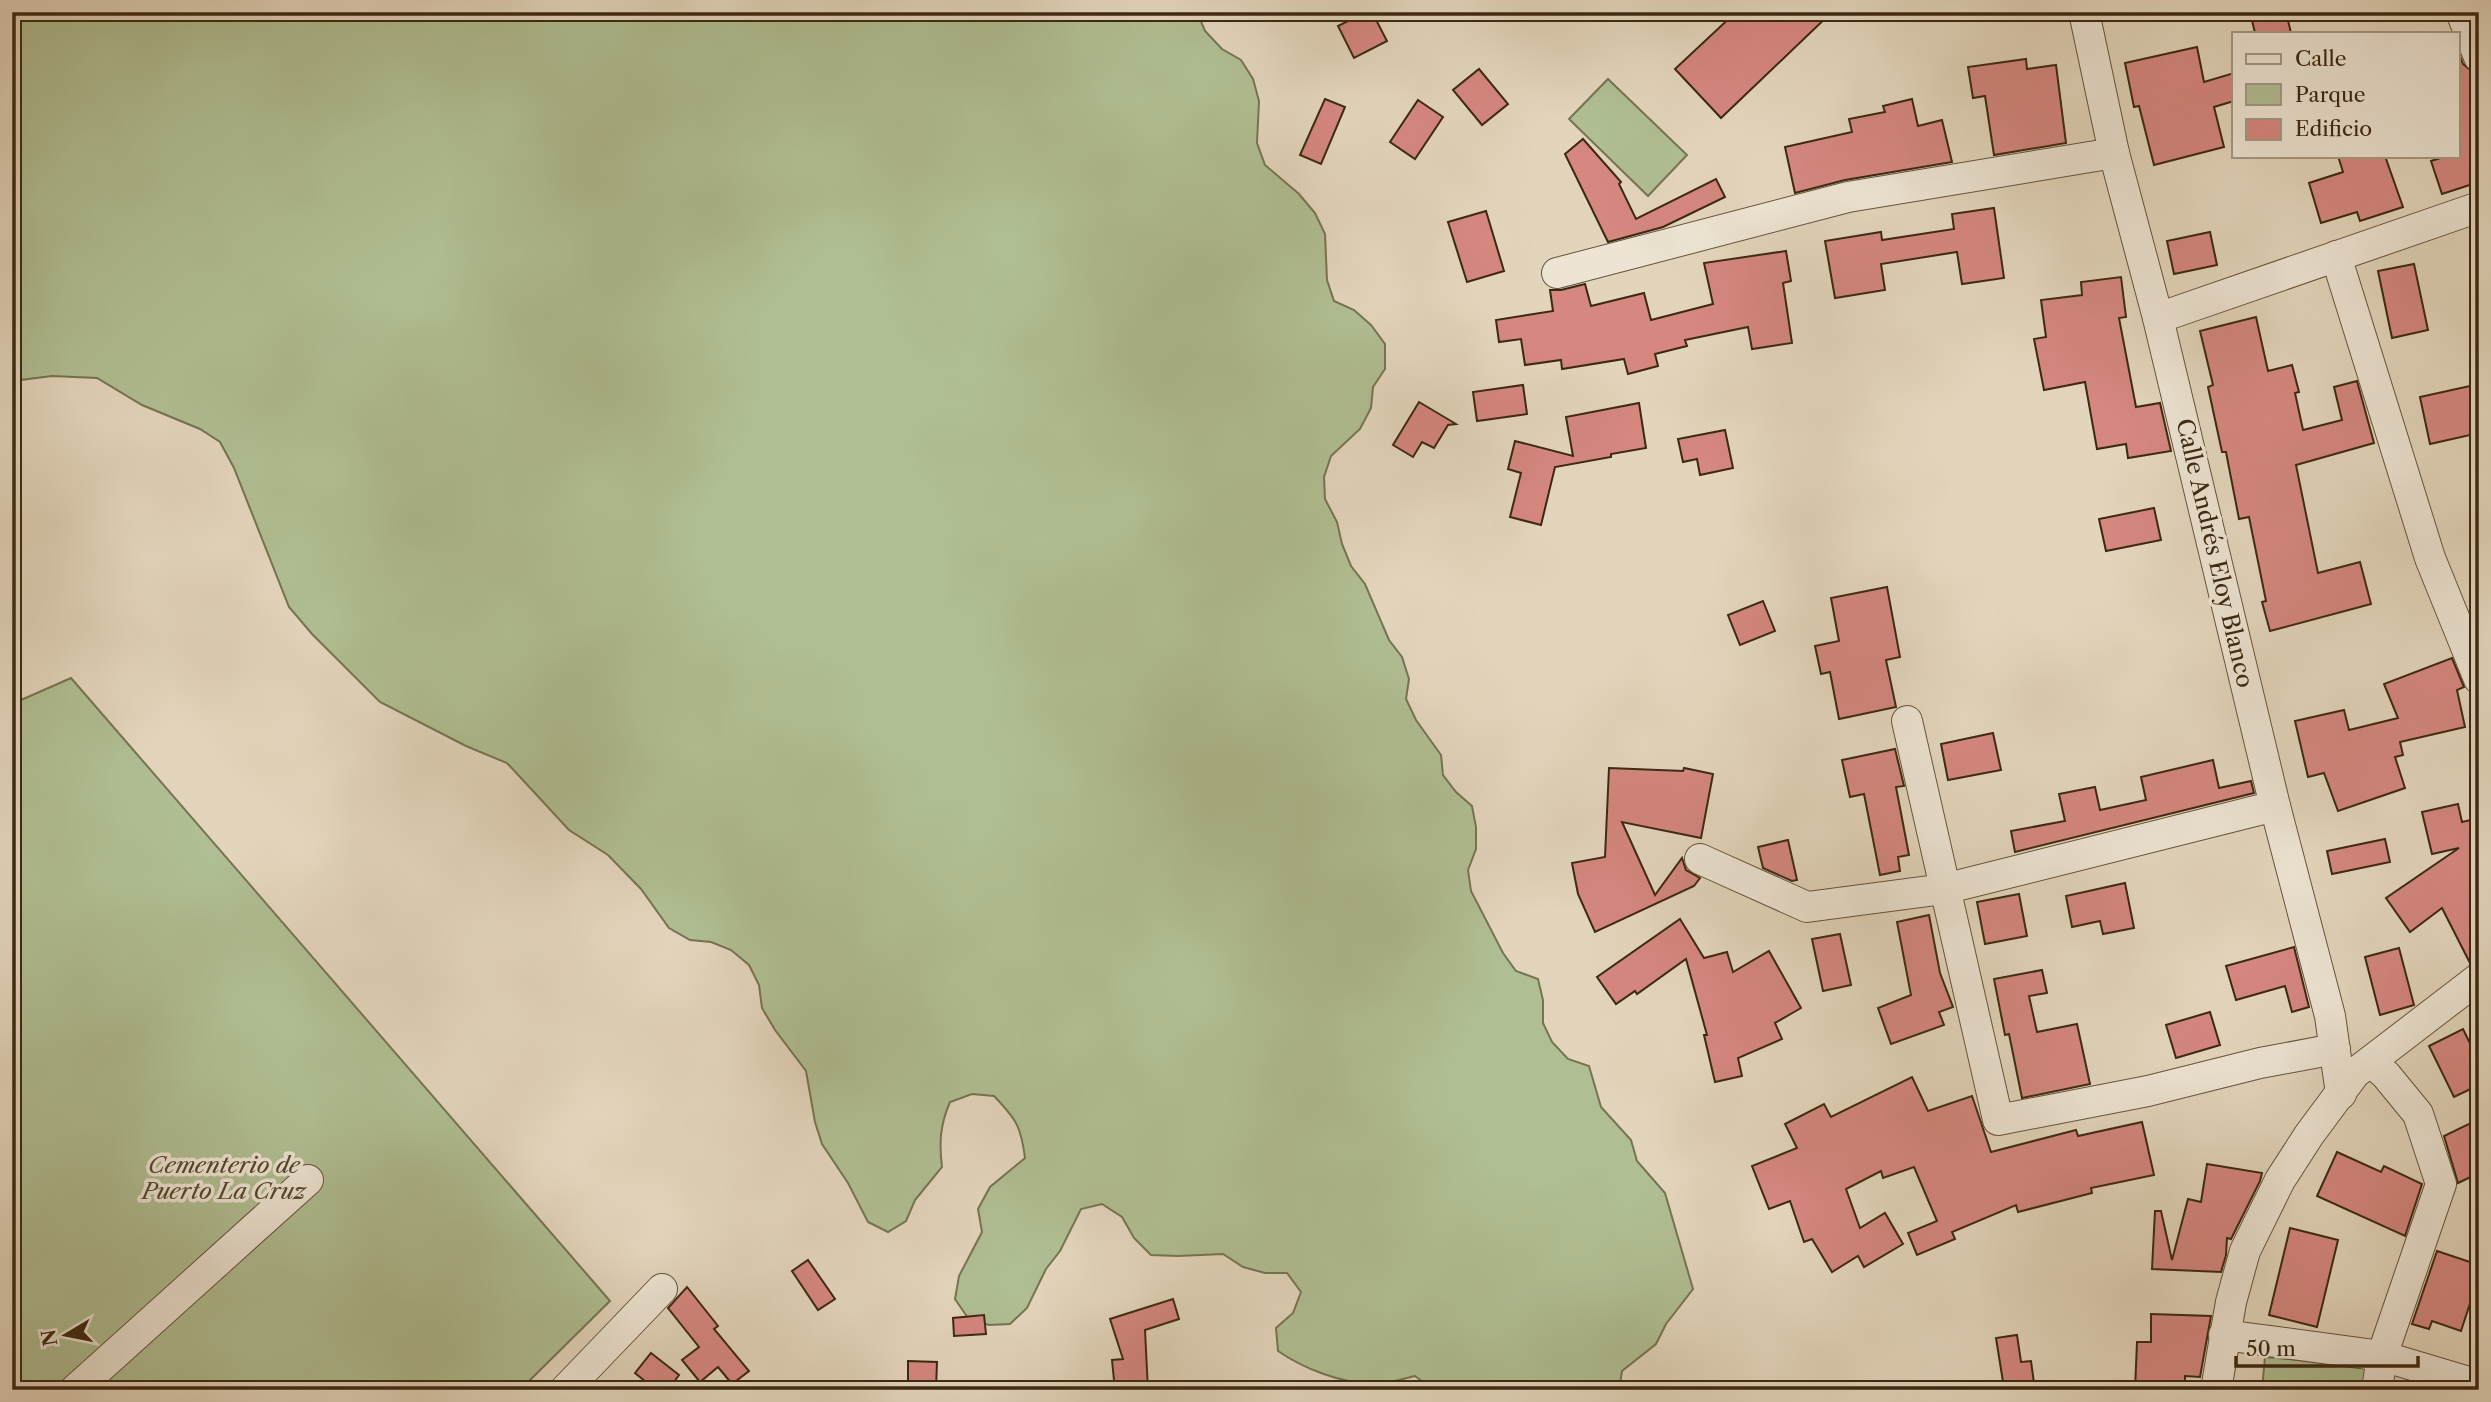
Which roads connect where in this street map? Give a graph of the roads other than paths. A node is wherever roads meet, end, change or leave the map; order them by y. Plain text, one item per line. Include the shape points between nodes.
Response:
1 (2084, 12) edge
2 (2461, 12) edge
3 (2479, 57) edge
4 (2114, 153) junction
5 (2479, 207) edge
6 (2336, 257) junction
7 (1557, 273) dead end
8 (2158, 318) junction
9 (2479, 678) edge
10 (1907, 720) dead end
11 (2276, 806) junction
12 (1700, 859) dead end
13 (1944, 889) junction
14 (2479, 978) edge
15 (2335, 1049) junction
16 (2371, 1062) junction
17 (2341, 1094) junction
18 (308, 1180) dead end
19 (662, 1289) dead end
20 (2224, 1335) junction
21 (2382, 1356) junction
22 (2479, 1385) edge
23 (75, 1390) edge
24 (565, 1390) edge
25 (2216, 1390) edge
26 (2377, 1390) edge

1 - 4 street, Calle Andrés Eloy Blanco
2 - 3 street
4 - 7 street via 1848,197
4 - 8 street, Calle Andrés Eloy Blanco
5 - 6 street
6 - 8 street
6 - 9 street via 2430,558
8 - 11 street, Calle Andrés Eloy Blanco
10 - 13 street
11 - 13 street
11 - 15 street, Calle Andrés Eloy Blanco
12 - 13 street via 1807,907
13 - 15 street via 1998,1120
14 - 16 street
15 - 17 street, Calle Andrés Eloy Blanco
16 - 17 street via 2355,1073
16 - 21 street via 2418,1114 2441,1184
17 - 20 street via 2280,1180 2242,1264
18 - 23 street
19 - 24 street
20 - 21 street
20 - 25 street
21 - 22 street
21 - 26 street

